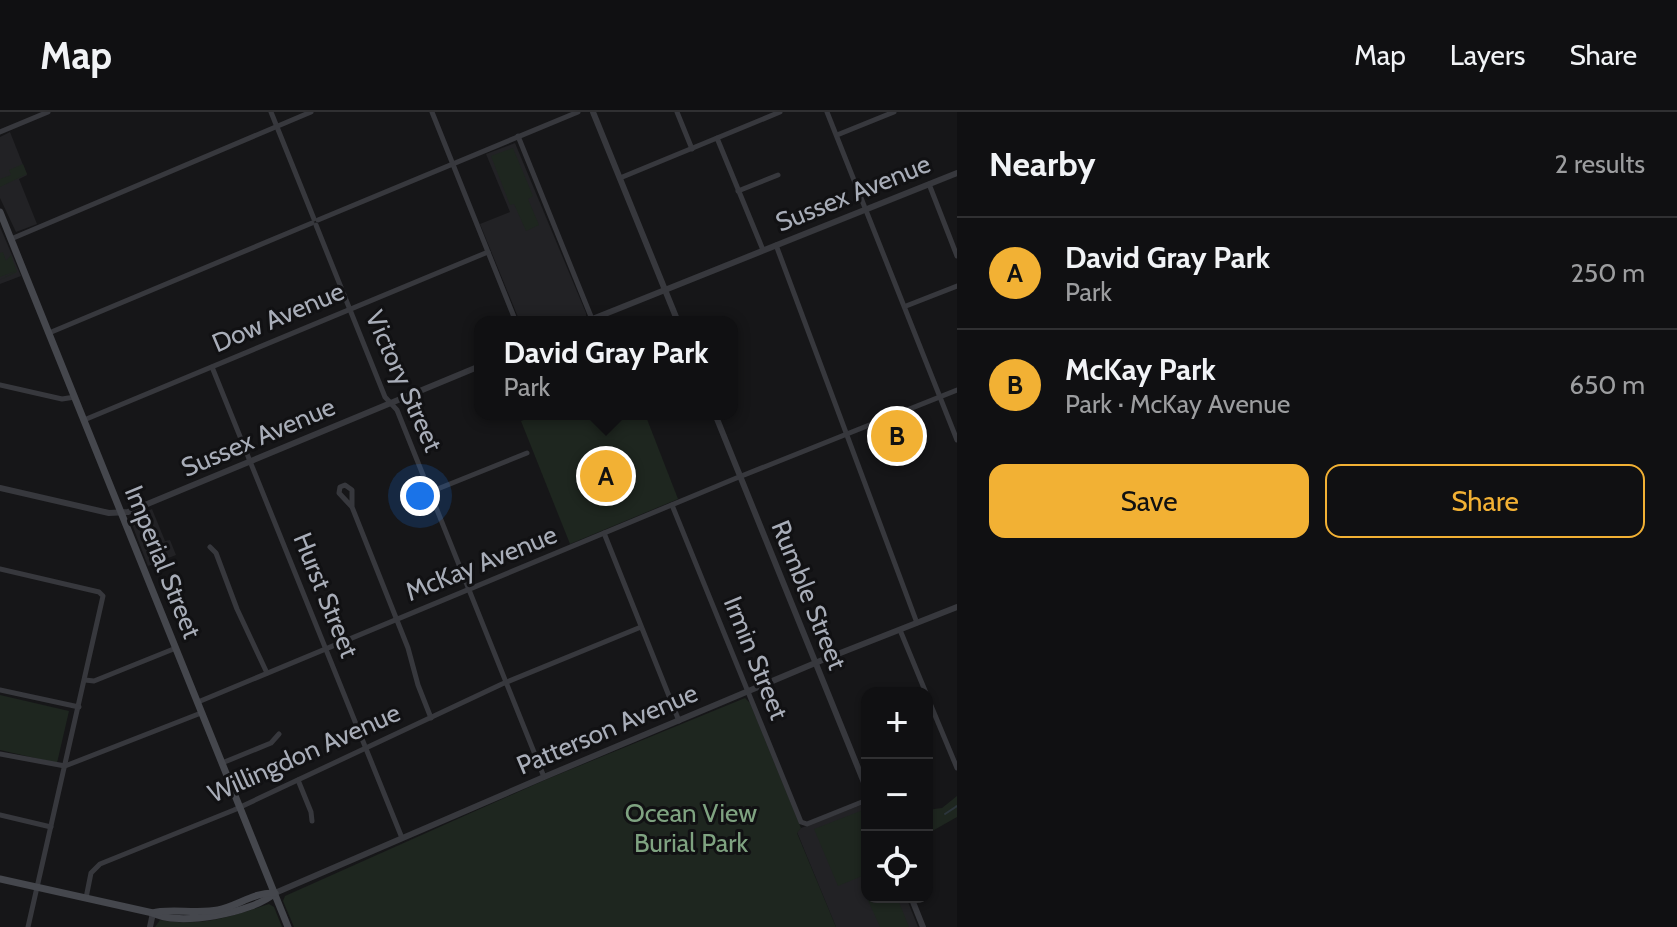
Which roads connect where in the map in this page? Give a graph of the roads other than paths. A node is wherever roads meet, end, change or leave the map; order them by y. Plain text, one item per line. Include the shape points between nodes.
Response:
1 (48, 112) edge
2 (271, 112) edge
3 (311, 112) edge
4 (432, 112) edge
5 (578, 112) edge
6 (593, 112) edge
7 (677, 112) edge
8 (780, 112) edge
9 (827, 112) edge
10 (894, 112) edge
11 (762, 115) edge
12 (277, 127) junction
13 (0, 132) edge
14 (837, 135) junction
15 (518, 136) junction
16 (717, 138) junction
17 (692, 149) junction
18 (453, 164) junction
19 (957, 173) edge
20 (778, 175) dead end
21 (620, 178) junction
22 (929, 184) junction
23 (738, 191) junction
24 (866, 209) junction
25 (0, 212) edge
26 (315, 222) junction
27 (11, 239) junction
28 (776, 245) junction
29 (763, 250) junction
30 (488, 252) junction
31 (957, 256) edge
32 (957, 286) edge
33 (665, 289) junction
34 (906, 307) junction
35 (351, 309) junction
36 (514, 316) edge
37 (587, 316) edge
38 (601, 316) edge
39 (676, 316) edge
40 (49, 333) junction
41 (212, 367) junction
42 (474, 368) edge
43 (0, 385) edge
44 (957, 390) edge
45 (75, 397) junction
46 (940, 397) junction
47 (391, 403) junction
48 (84, 420) junction
49 (717, 420) edge
50 (847, 435) junction
51 (957, 440) edge
52 (527, 453) dead end
53 (251, 462) junction
54 (740, 477) junction
55 (0, 488) edge
56 (430, 492) junction
57 (672, 505) junction
58 (352, 507) dead end
59 (122, 513) junction
60 (604, 533) junction
61 (210, 547) dead end
62 (0, 569) edge
63 (469, 589) junction
64 (957, 607) edge
65 (397, 619) junction
66 (917, 623) junction
67 (641, 627) junction
68 (900, 630) junction
69 (176, 648) junction
70 (326, 648) junction
71 (815, 663) junction
72 (267, 673) junction
73 (85, 680) junction
74 (507, 682) junction
75 (923, 687) edge
76 (0, 690) edge
77 (748, 693) junction
78 (198, 702) junction
79 (79, 707) junction
80 (933, 711) edge
81 (202, 712) junction
82 (431, 718) junction
83 (679, 721) junction
84 (279, 734) dead end
85 (366, 748) junction
86 (0, 754) edge
87 (222, 763) junction
88 (65, 766) junction
89 (957, 768) edge
90 (861, 775) edge
91 (544, 777) junction
92 (298, 780) junction
93 (861, 802) edge
94 (240, 807) junction
95 (0, 815) edge
96 (312, 821) dead end
97 (51, 827) junction
98 (403, 839) junction
99 (0, 879) edge
100 (37, 887) junction
101 (275, 893) junction
102 (86, 898) junction
103 (913, 903) edge
104 (153, 913) junction
105 (28, 927) edge
106 (150, 927) edge
107 (288, 927) edge
108 (923, 927) edge

1 - 13 street
2 - 12 street, Victory Street
3 - 12 street
4 - 18 street
5 - 15 street
6 - 21 street
7 - 17 street
8 - 11 street
9 - 14 street
10 - 14 street
11 - 16 street
12 - 26 street, Victory Street
12 - 27 street
14 - 24 street
15 - 18 street
15 - 37 street
16 - 17 street
16 - 23 street
17 - 21 street
18 - 26 street
18 - 30 street
19 - 22 street, Sussex Avenue
20 - 23 street
21 - 33 street
22 - 24 street, Sussex Avenue
22 - 31 street
23 - 29 street
24 - 28 street, Sussex Avenue
24 - 34 street
25 - 27 main road, Imperial Street
26 - 35 street, Victory Street
26 - 40 street
27 - 40 main road, Imperial Street
28 - 29 street, Sussex Avenue
28 - 50 street
29 - 33 street, Sussex Avenue
30 - 35 street, Dow Avenue
30 - 36 street
32 - 34 street
33 - 38 street, Sussex Avenue
33 - 39 street
34 - 46 street
35 - 41 street, Dow Avenue
35 - 47 street, Victory Street
40 - 45 main road, Imperial Street
41 - 48 street, Dow Avenue
41 - 53 street, Hurst Street
42 - 47 street, Sussex Avenue
43 - 45 street via 62,399
44 - 46 street, McKay Avenue
45 - 48 main road, Imperial Street
46 - 50 street, McKay Avenue
46 - 51 street
47 - 53 street, Sussex Avenue
47 - 56 street, Victory Street
48 - 59 main road, Imperial Street
49 - 54 street, Rumble Street
50 - 54 street, McKay Avenue
50 - 66 street
52 - 56 street
53 - 59 street, Sussex Avenue
53 - 70 street, Hurst Street
54 - 57 street, McKay Avenue
54 - 71 street, Rumble Street
55 - 59 street, Sussex Avenue
56 - 63 street, Victory Street
57 - 60 street, McKay Avenue
57 - 77 street, Irmin Street
58 - 65 street
59 - 69 main road, Imperial Street
60 - 63 street, McKay Avenue
60 - 67 street
61 - 72 street
62 - 73 street via 103,594
63 - 65 street, McKay Avenue
63 - 74 street, Victory Street
64 - 66 street, Patterson Avenue
65 - 70 street, McKay Avenue
65 - 82 street
66 - 68 street, Patterson Avenue
67 - 74 street, Willingdon Avenue
67 - 83 street
68 - 71 street, Patterson Avenue
68 - 75 street
69 - 73 street via 95,681
69 - 78 main road, Imperial Street
70 - 72 street, McKay Avenue
70 - 85 street, Hurst Street
71 - 77 street, Patterson Avenue
71 - 90 street, Rumble Street
72 - 78 street, McKay Avenue
73 - 79 street
74 - 82 street, Willingdon Avenue
74 - 91 street, Victory Street
76 - 79 street
77 - 83 street, Patterson Avenue
77 - 93 street, Irmin Street via 803,824
78 - 81 main road, Imperial Street
79 - 88 street
80 - 89 street
81 - 87 main road, Imperial Street
81 - 88 street
82 - 85 street, Willingdon Avenue
83 - 91 street, Patterson Avenue
84 - 87 street via 271,743
85 - 92 street, Willingdon Avenue
85 - 98 street, Hurst Street
86 - 88 street
87 - 94 main road, Imperial Street
88 - 97 street
91 - 98 street, Patterson Avenue
92 - 94 street, Willingdon Avenue
92 - 96 street
94 - 101 main road, Imperial Street
94 - 102 street, Willingdon Avenue via 100,864 91,873
95 - 97 street
97 - 100 street
98 - 101 street, Patterson Avenue
99 - 100 main road
100 - 102 main road
100 - 105 street
101 - 104 main road via 219,910
101 - 107 main road, Imperial Street
102 - 104 main road
103 - 108 street
104 - 106 street

